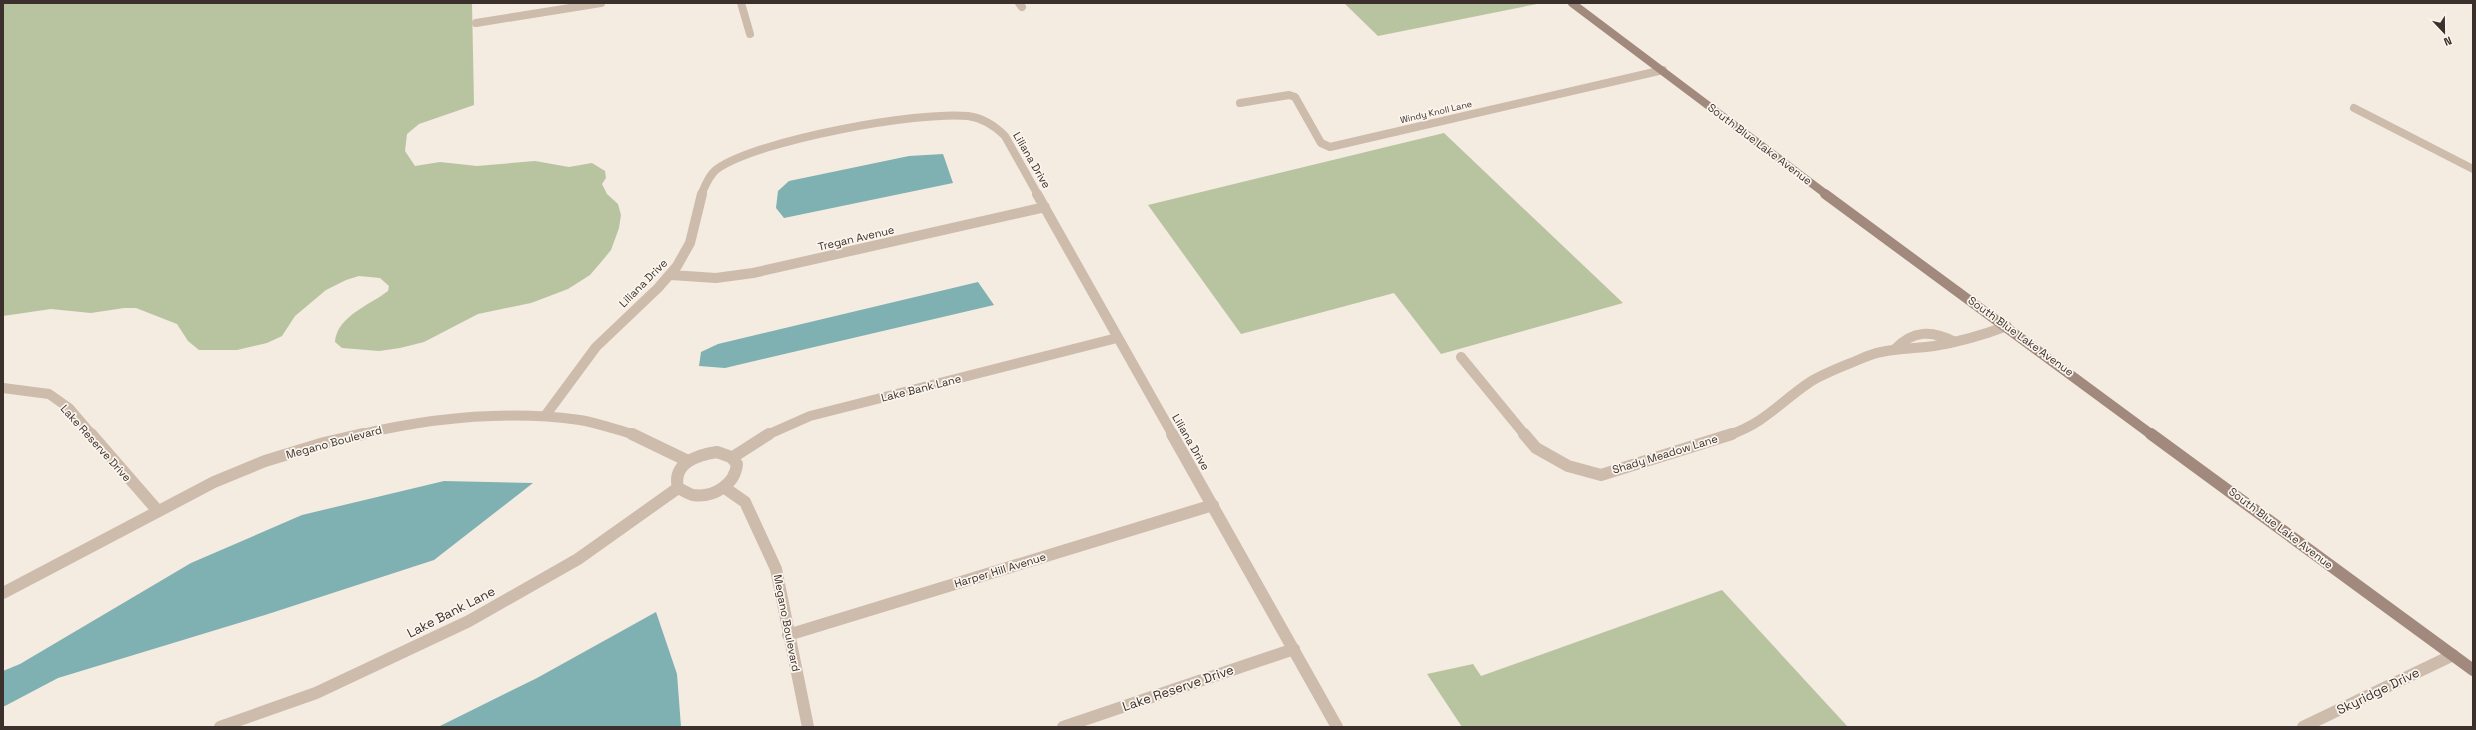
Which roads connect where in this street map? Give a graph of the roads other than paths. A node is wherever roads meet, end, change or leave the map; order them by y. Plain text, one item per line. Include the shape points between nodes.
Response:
1 (601, 3) edge
2 (741, 3) edge
3 (1572, 3) edge
4 (476, 23) dead end
5 (750, 34) dead end
6 (1663, 70) junction
7 (1240, 103) dead end
8 (2354, 108) dead end
9 (2473, 169) edge
10 (1045, 207) junction
11 (671, 275) junction
12 (2007, 326) junction
13 (1118, 338) junction
14 (1955, 342) junction
15 (1895, 349) junction
16 (1461, 357) dead end
17 (3, 388) edge
18 (546, 416) junction
19 (733, 457) junction
20 (688, 461) junction
21 (678, 488) junction
22 (725, 488) junction
23 (1213, 505) junction
24 (157, 510) junction
25 (3, 593) edge
26 (788, 635) junction
27 (1294, 650) junction
28 (2453, 655) junction
29 (2472, 670) edge
30 (220, 727) edge
31 (808, 727) edge
32 (1063, 727) edge
33 (1337, 727) edge
34 (2303, 727) edge

1 - 4 street
2 - 5 street
3 - 6 main road, South Blue Lake Avenue
6 - 7 street, Windy Knoll Lane via 1330,147 1321,143 1295,98 1289,95
6 - 12 main road, South Blue Lake Avenue via 1884,238
8 - 9 street
10 - 11 street, Tregan Avenue via 753,273 716,278
10 - 11 street, Liliana Drive via 1005,136 996,126 968,116 917,116 772,145 734,158 716,169 703,186 694,233 685,254
10 - 13 street, Liliana Drive
11 - 18 street, Liliana Drive via 604,338
12 - 14 street, Shady Meadow Lane
12 - 28 main road, South Blue Lake Avenue
13 - 19 street, Lake Bank Lane via 810,416 771,432
13 - 23 street, Liliana Drive
14 - 15 street, Shady Meadow Lane
14 - 15 street, Shady Meadow Lane via 1937,334 1922,332 1905,339
15 - 16 street, Shady Meadow Lane via 1867,356 1810,382 1771,414 1743,430 1600,475 1568,466 1536,448
17 - 24 street, Lake Reserve Drive via 49,394 69,408
18 - 20 street, Megano Boulevard via 586,421 636,435 674,451
18 - 24 street, Megano Boulevard via 448,418 390,426 291,452 216,482
19 - 20 street via 726,453 712,453
19 - 22 street via 739,468 738,474
20 - 21 street via 676,475
21 - 22 street via 694,495 710,494
21 - 30 street, Lake Bank Lane via 578,559 462,625 316,693
22 - 26 street, Megano Boulevard via 745,502 776,569
23 - 26 street, Harper Hill Avenue
23 - 27 street, Liliana Drive
24 - 25 street, Megano Boulevard
26 - 31 street, Megano Boulevard
27 - 32 street, Lake Reserve Drive
27 - 33 street, Liliana Drive
28 - 29 main road, South Blue Lake Avenue
28 - 34 street, Skyridge Drive

